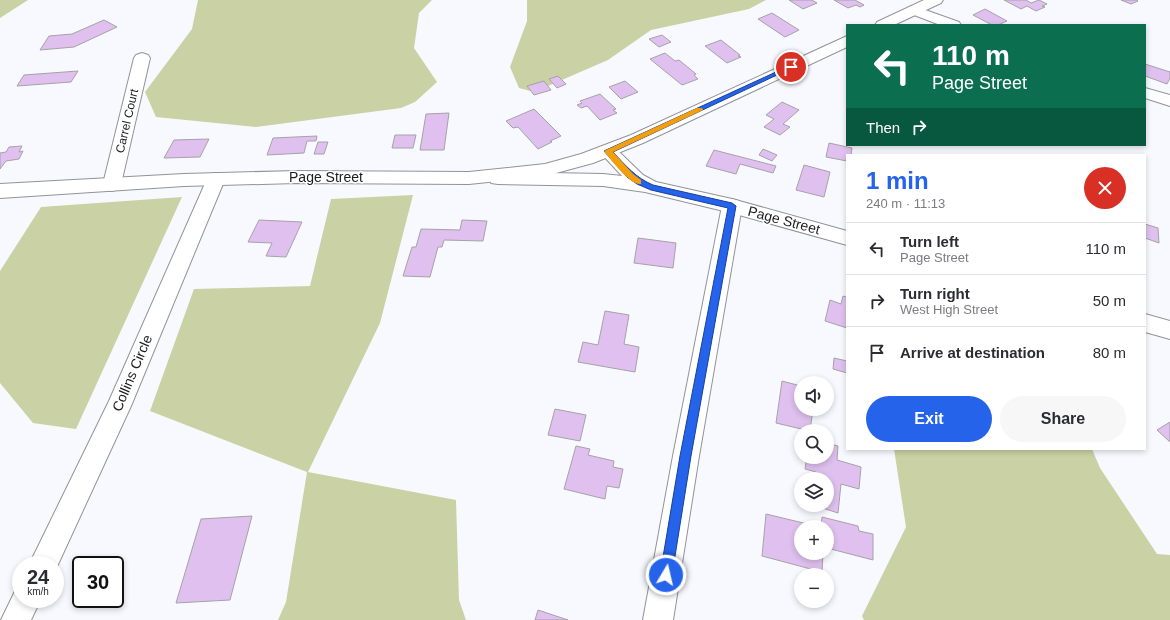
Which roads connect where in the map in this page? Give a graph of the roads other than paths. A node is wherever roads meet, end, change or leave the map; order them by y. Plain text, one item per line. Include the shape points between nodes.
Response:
1 (936, 0) edge
2 (914, 10) junction
3 (884, 24) edge
4 (951, 24) edge
5 (846, 41) edge
6 (142, 58) dead end
7 (1146, 93) edge
8 (1170, 102) edge
9 (608, 151) junction
10 (216, 178) junction
11 (469, 178) junction
12 (112, 184) junction
13 (651, 187) junction
14 (0, 191) edge
15 (732, 206) junction
16 (846, 238) edge
17 (1146, 323) edge
18 (1170, 330) edge
19 (47, 556) edge
20 (22, 608) edge
21 (16, 620) edge
22 (658, 620) edge

1 - 2 street
2 - 3 street
2 - 4 street
5 - 9 street
6 - 12 street, Carrel Court
7 - 8 street
9 - 11 street via 576,163 545,170
9 - 13 street, Page Street via 636,180
10 - 11 street, Page Street
10 - 12 street, Page Street
10 - 19 street, Collins Circle via 119,406
11 - 13 street, Page Street via 603,180
12 - 14 street, Page Street
13 - 15 street, Page Street
15 - 16 street, Page Street
15 - 22 street
17 - 18 street
20 - 21 street

